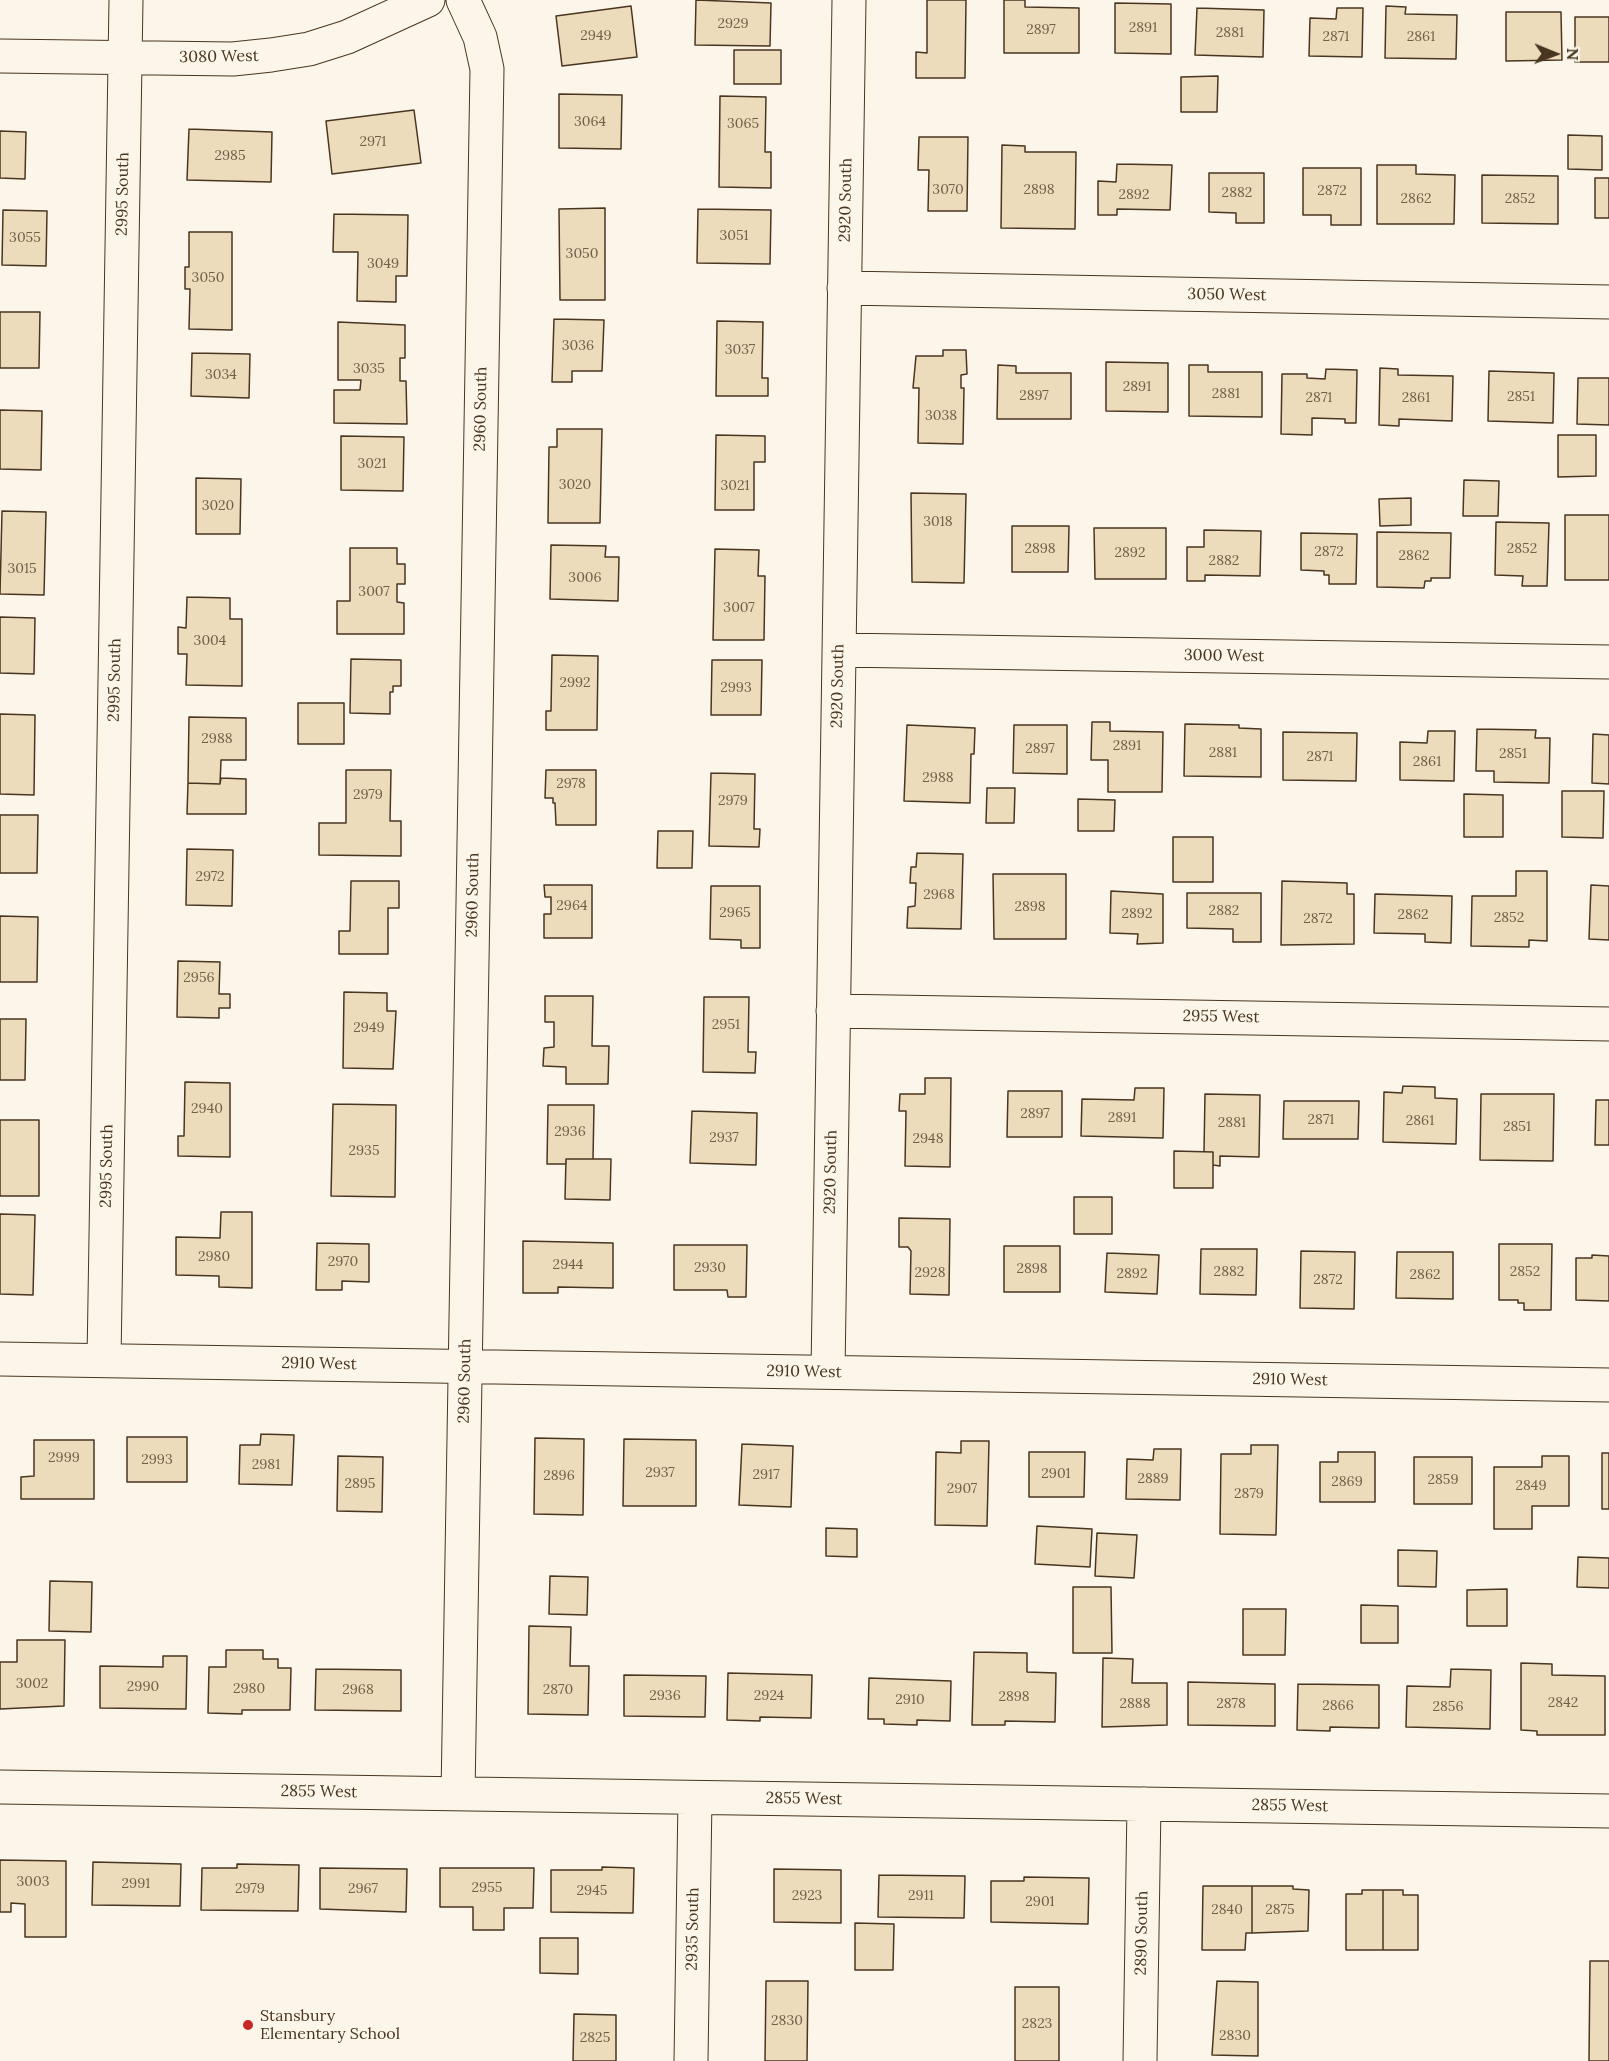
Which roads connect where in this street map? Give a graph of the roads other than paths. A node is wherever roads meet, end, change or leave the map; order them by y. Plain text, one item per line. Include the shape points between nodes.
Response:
1 (126, 0) edge
2 (428, 0) edge
3 (463, 0) edge
4 (849, 0) edge
5 (0, 56) edge
6 (125, 58) junction
7 (844, 288) junction
8 (1609, 302) edge
9 (838, 650) junction
10 (1609, 662) edge
11 (833, 1011) junction
12 (1609, 1024) edge
13 (0, 1359) edge
14 (104, 1360) junction
15 (466, 1366) junction
16 (828, 1372) junction
17 (1609, 1385) edge
18 (0, 1787) edge
19 (458, 1794) junction
20 (695, 1798) junction
21 (1144, 1804) junction
22 (1609, 1811) edge
23 (691, 2061) edge
24 (1140, 2061) edge

1 - 6 street, 2995 South
2 - 6 street, 3080 West via 347,37 309,49 233,59
3 - 15 street, 2960 South via 480,37 487,69
4 - 7 street, 2920 South
5 - 6 street, 3080 West
6 - 14 street, 2995 South
7 - 8 street, 3050 West
7 - 9 street, 2920 South
9 - 10 street, 3000 West
9 - 11 street, 2920 South
11 - 12 street, 2955 West
11 - 16 street, 2920 South
13 - 14 street, 2910 West
14 - 15 street, 2910 West
15 - 16 street, 2910 West
15 - 19 street, 2960 South
16 - 17 street, 2910 West
18 - 19 street, 2855 West
19 - 20 street, 2855 West
20 - 21 street, 2855 West
20 - 23 street, 2935 South
21 - 22 street, 2855 West
21 - 24 street, 2890 South

